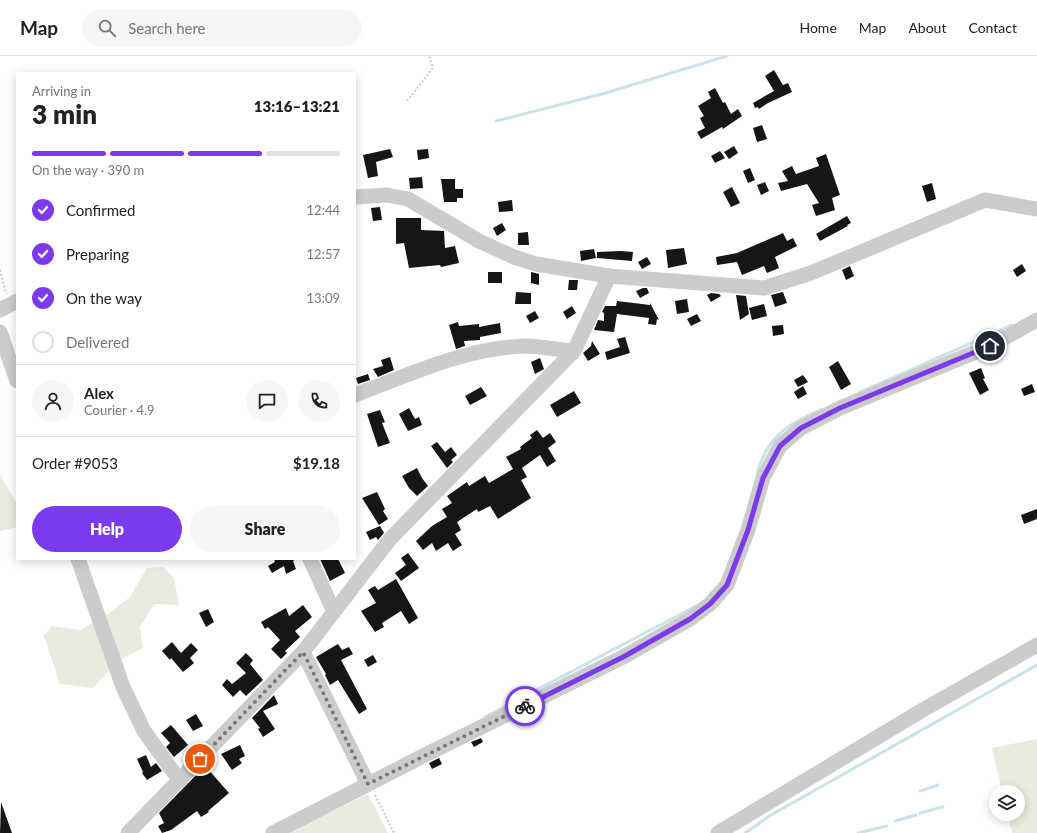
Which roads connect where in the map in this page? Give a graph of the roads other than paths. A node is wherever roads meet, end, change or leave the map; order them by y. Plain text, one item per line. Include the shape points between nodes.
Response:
1 (356, 197) edge
2 (1037, 209) edge
3 (609, 276) junction
4 (1037, 320) edge
5 (0, 332) edge
6 (574, 351) junction
7 (16, 378) edge
8 (356, 396) edge
9 (78, 560) edge
10 (310, 560) edge
11 (334, 612) junction
12 (1037, 645) edge
13 (303, 652) junction
14 (180, 780) junction
15 (368, 784) junction
16 (128, 833) edge
17 (273, 833) edge
18 (718, 833) edge

1 - 3 street via 387,195 408,199 479,241 514,257 536,264
2 - 3 street via 985,200 811,273 764,288
3 - 6 street
4 - 15 street via 990,346 840,408 801,428 780,446 763,478 748,530 727,585 710,604 690,619 625,656
5 - 7 street
6 - 8 street via 527,346 469,353
6 - 11 street via 390,539
9 - 14 street via 123,687 144,731
10 - 11 street
11 - 13 street
12 - 18 street via 921,711
13 - 14 street
13 - 15 street
14 - 16 street
15 - 17 street

